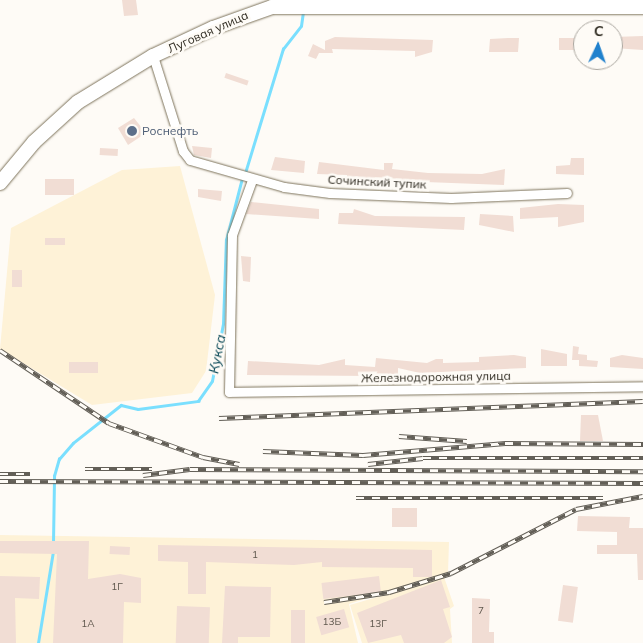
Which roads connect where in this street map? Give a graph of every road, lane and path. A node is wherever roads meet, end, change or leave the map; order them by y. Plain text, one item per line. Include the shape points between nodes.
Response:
1 (643, 7) edge
2 (153, 56) junction
3 (247, 178) junction
4 (0, 183) edge
5 (567, 193) dead end
6 (643, 386) edge

1 - 2 main road, Луговая улица via 294,5 250,13
2 - 3 street, Сочинский тупик via 183,151 190,160
2 - 4 main road, Луговая улица via 78,102 34,142
3 - 5 street, Сочинский тупик via 330,193 392,196
3 - 6 street, Железнодорожная улица via 232,235 229,392

